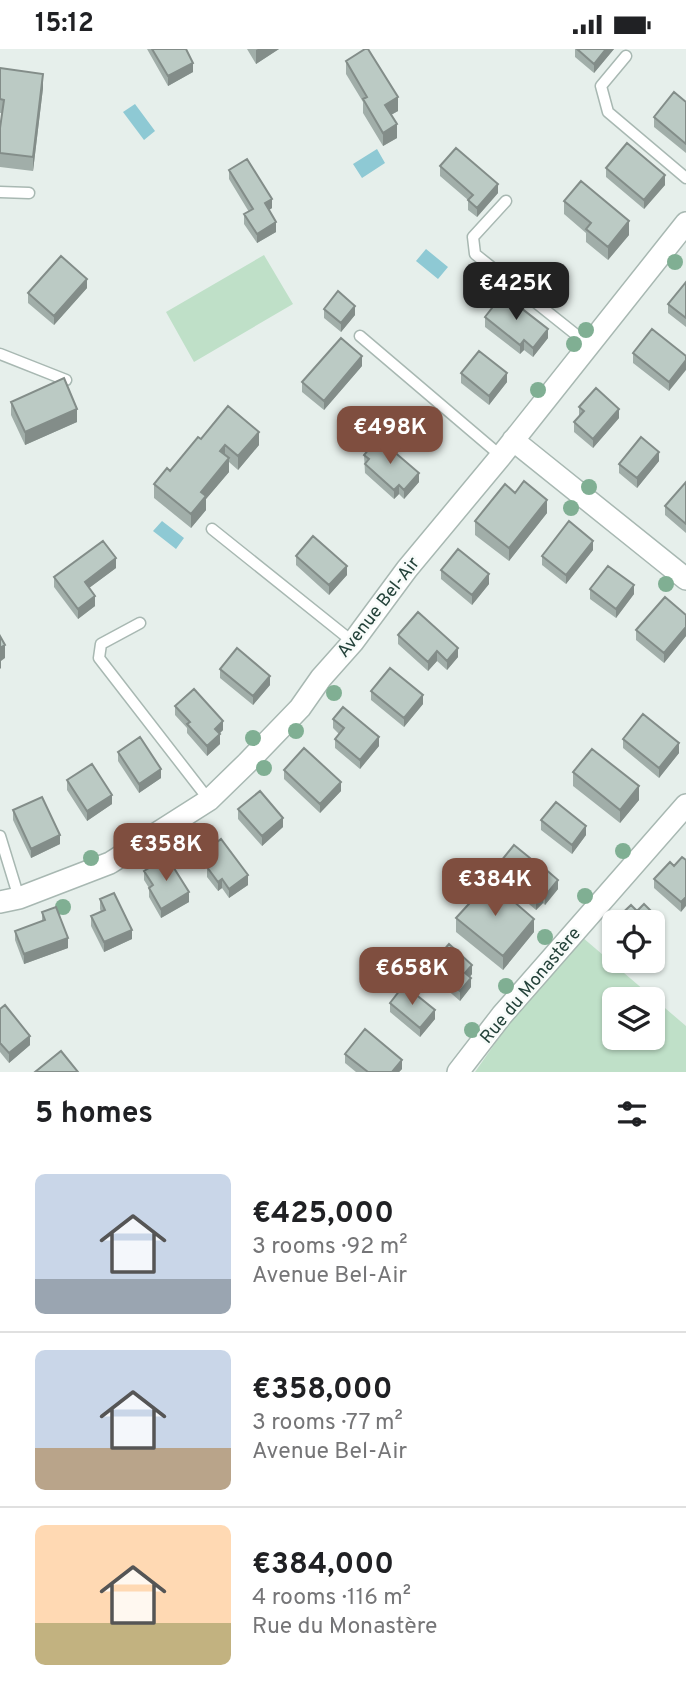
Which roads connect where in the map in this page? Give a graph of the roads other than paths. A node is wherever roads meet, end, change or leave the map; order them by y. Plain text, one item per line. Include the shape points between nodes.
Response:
1 (626, 56) dead end
2 (686, 178) edge
3 (0, 192) edge
4 (29, 193) dead end
5 (506, 201) dead end
6 (686, 223) edge
7 (360, 336) dead end
8 (589, 345) junction
9 (0, 354) edge
10 (66, 380) edge
11 (507, 448) junction
12 (212, 530) dead end
13 (686, 579) edge
14 (140, 623) dead end
15 (353, 642) junction
16 (209, 800) junction
17 (686, 804) edge
18 (0, 836) edge
19 (9, 900) edge
20 (458, 1072) edge

1 - 2 lane via 601,86 608,112
3 - 4 lane
5 - 8 lane via 473,237 475,254
6 - 8 street, Avenue Bel-Air
7 - 11 lane
8 - 11 street, Avenue Bel-Air
9 - 10 lane
11 - 13 street
11 - 15 street, Avenue Bel-Air
12 - 15 lane
14 - 16 lane via 101,644 99,658
15 - 16 street, Avenue Bel-Air via 299,708
16 - 19 street, Avenue Bel-Air via 110,863
17 - 20 street, Rue du Monastère
18 - 19 lane

